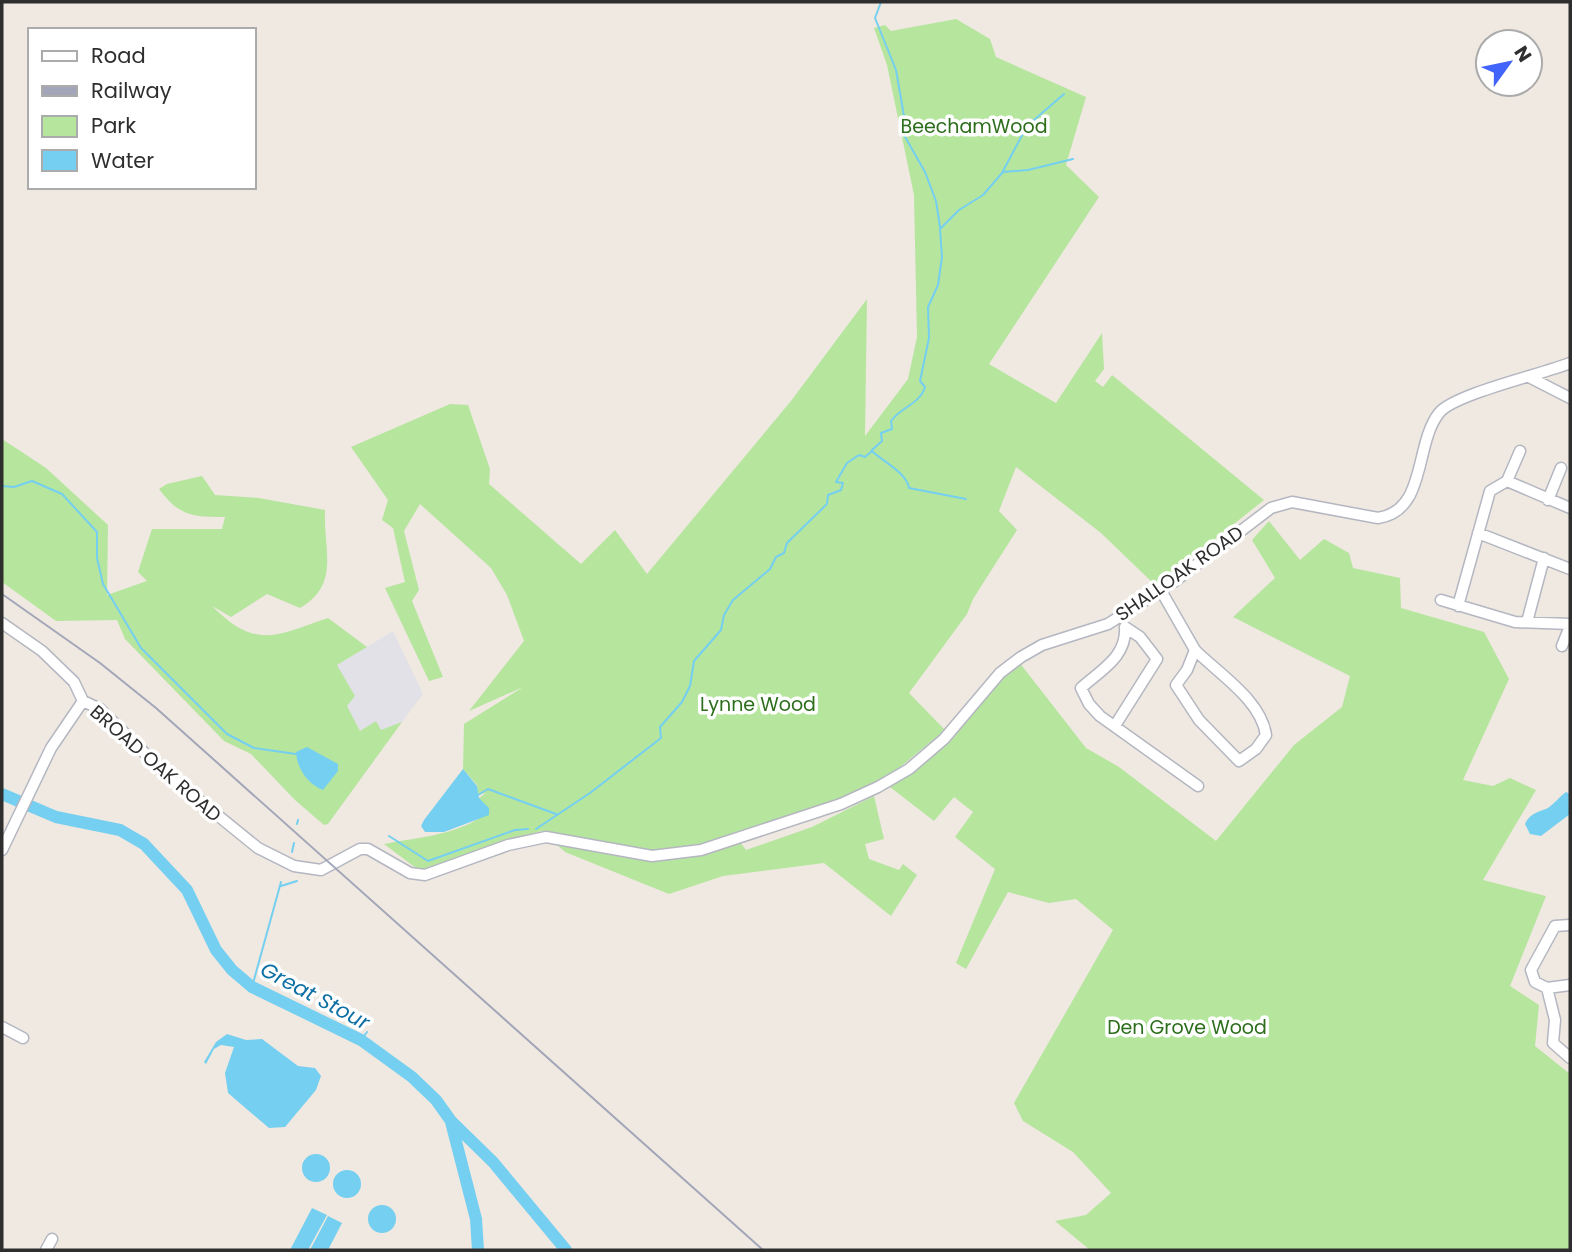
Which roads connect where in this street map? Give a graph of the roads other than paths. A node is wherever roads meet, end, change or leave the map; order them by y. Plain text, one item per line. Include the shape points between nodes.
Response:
1 (1570, 363) edge
2 (1529, 377) junction
3 (1570, 398) edge
4 (1520, 451) dead end
5 (1561, 468) dead end
6 (1507, 481) junction
7 (1548, 500) junction
8 (1570, 508) edge
9 (1478, 533) junction
10 (1544, 558) junction
11 (1570, 569) edge
12 (1160, 589) junction
13 (1441, 600) dead end
14 (1458, 606) junction
15 (1122, 613) junction
16 (1527, 622) junction
17 (2, 623) edge
18 (1570, 625) edge
19 (1125, 627) junction
20 (1562, 646) dead end
21 (1195, 650) junction
22 (83, 701) junction
23 (1116, 724) junction
24 (1198, 786) dead end
25 (2, 850) edge
26 (330, 867) joint
27 (1570, 925) edge
28 (1570, 985) edge
29 (1547, 988) junction
30 (2, 1027) edge
31 (23, 1038) dead end
32 (1570, 1058) edge
33 (52, 1239) dead end
34 (46, 1250) edge

1 - 2 street, SHALLOAK ROAD
2 - 3 street
2 - 12 street, SHALLOAK ROAD via 1440,410 1410,497 1392,516 1283,503 1260,514
4 - 6 street
5 - 7 street
6 - 7 street
6 - 9 street via 1490,491
7 - 8 street
9 - 10 street
9 - 14 street
10 - 11 street
10 - 16 street
12 - 15 street, SHALLOAK ROAD
12 - 21 street
13 - 14 street
14 - 16 street
15 - 19 street
15 - 26 street, SHALLOAK ROAD via 1108,624 1042,645 1006,668 944,739 909,769 878,787 757,833 701,850 652,856 566,839 529,839 425,875 410,873 360,849
16 - 18 street
17 - 22 street, BROAD OAK ROAD via 75,682
18 - 20 street
19 - 23 street via 1140,637 1157,659
19 - 23 street via 1126,642 1118,656 1081,688 1100,716
21 - 21 street via 1176,685 1199,720 1239,761 1266,735 1264,720
22 - 25 street via 51,747
22 - 26 street, BROAD OAK ROAD via 100,709 163,771 258,848 293,866
23 - 24 street
27 - 29 street via 1555,926 1531,970 1535,982
28 - 29 street
29 - 32 street via 1555,1020 1553,1043
30 - 31 street
33 - 34 street

